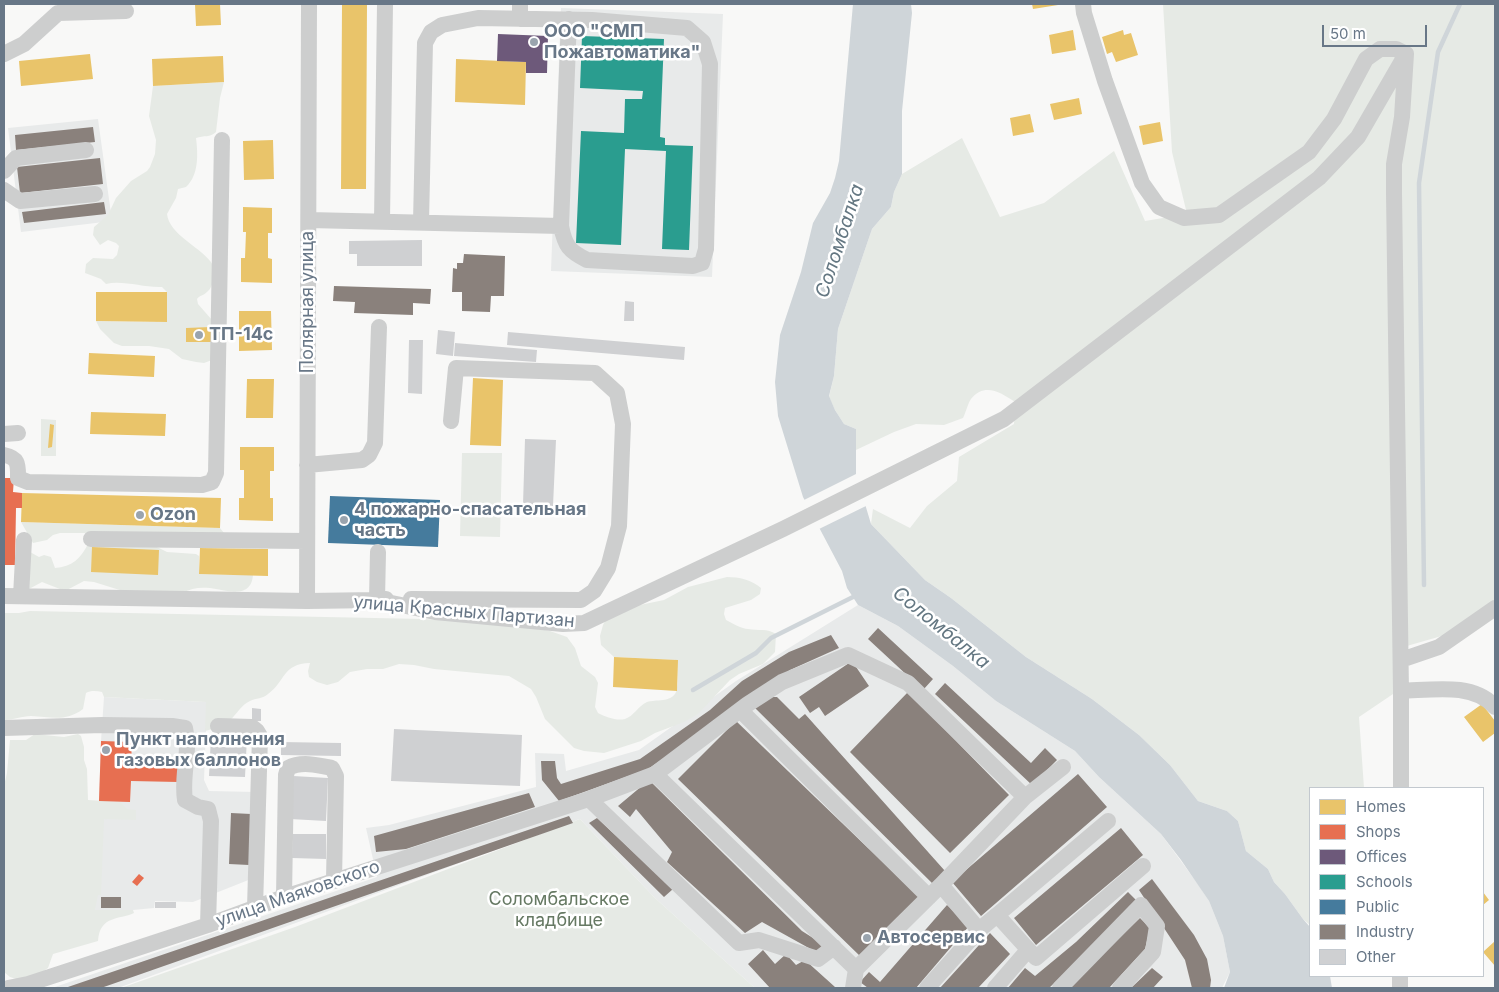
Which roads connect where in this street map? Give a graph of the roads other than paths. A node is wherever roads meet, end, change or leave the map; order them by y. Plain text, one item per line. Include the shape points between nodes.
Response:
1 (309, 4) edge
2 (385, 4) edge
3 (1083, 4) edge
4 (126, 11) dead end
5 (520, 11) edge
6 (569, 19) junction
7 (4, 54) edge
8 (1406, 54) junction
9 (222, 140) dead end
10 (86, 150) dead end
11 (4, 171) edge
12 (4, 190) edge
13 (95, 194) dead end
14 (309, 220) junction
15 (382, 222) junction
16 (421, 222) junction
17 (561, 226) junction
18 (379, 327) dead end
19 (452, 421) dead end
20 (4, 455) edge
21 (308, 465) junction
22 (24, 540) dead end
23 (91, 540) dead end
24 (307, 542) junction
25 (378, 552) dead end
26 (4, 596) edge
27 (21, 596) junction
28 (377, 600) junction
29 (307, 601) junction
30 (1495, 608) edge
31 (1401, 660) junction
32 (1402, 691) junction
33 (1495, 707) edge
34 (740, 710) junction
35 (218, 726) dead end
36 (4, 728) edge
37 (1063, 767) dead end
38 (655, 774) junction
39 (1401, 787) edge
40 (1025, 797) junction
41 (589, 799) junction
42 (1108, 821) dead end
43 (1143, 866) dead end
44 (334, 881) junction
45 (941, 886) junction
46 (284, 897) junction
47 (929, 897) junction
48 (255, 908) junction
49 (997, 915) junction
50 (208, 925) junction
51 (978, 930) junction
52 (834, 947) junction
53 (1028, 950) junction
54 (856, 969) junction
55 (8, 988) edge
56 (853, 988) edge
57 (927, 988) edge
58 (995, 988) edge
59 (1060, 988) edge
60 (1120, 988) edge

1 - 14 street, Полярная улица
2 - 15 street
3 - 8 street via 1105,81 1142,183 1159,207 1184,218 1219,215 1309,152 1334,119 1366,59 1380,49 1396,49
4 - 7 street via 58,13 24,44
5 - 6 street
5 - 16 street via 442,25 430,32 424,43
6 - 17 street
6 - 17 street via 687,28 703,42 710,64 706,249 702,263 693,266 587,260 572,253 564,241
8 - 28 street, улица Красных Партизан via 1358,136 1319,178 1004,419 584,623 563,624 435,612
8 - 31 street via 1402,117 1394,164
9 - 20 street via 216,473 212,482 202,485 28,482 18,478 18,465 13,458
10 - 11 street via 16,158
12 - 13 street via 20,201
14 - 15 street
14 - 21 street, Полярная улица
15 - 16 street
16 - 17 street
18 - 21 street via 375,443 369,455 362,460
19 - 28 street via 456,368 594,374 617,393 624,424 619,526 608,568 594,591 581,600
21 - 24 street, Полярная улица
22 - 27 street
23 - 24 street
24 - 29 street, Полярная улица
25 - 28 street
26 - 27 street, улица Красных Партизан
27 - 29 street, улица Красных Партизан
28 - 29 street, улица Красных Партизан
30 - 31 street via 1439,647
31 - 32 street
32 - 33 street via 1472,692 1488,699
32 - 39 street
34 - 38 street, улица Маяковского
34 - 40 street, улица Маяковского via 782,682 848,654 908,683
34 - 47 street
35 - 48 street via 252,728 260,736
36 - 50 street via 185,728 186,800 208,809 211,821
37 - 40 street
38 - 41 street, улица Маяковского
38 - 52 street
40 - 45 street
41 - 44 street, улица Маяковского
41 - 52 street via 739,943 759,940 818,959
42 - 49 street
43 - 53 street via 1036,958
44 - 46 street, улица Маяковского
44 - 46 street via 336,776 332,768 296,764 288,768 286,774
45 - 47 street
45 - 51 street
46 - 48 street, улица Маяковского
47 - 54 street
48 - 50 street, улица Маяковского
49 - 51 street
49 - 53 street
50 - 55 street, улица Маяковского
51 - 57 street
52 - 54 street
53 - 58 street
54 - 56 street
59 - 60 street via 1141,905 1157,926 1153,952

